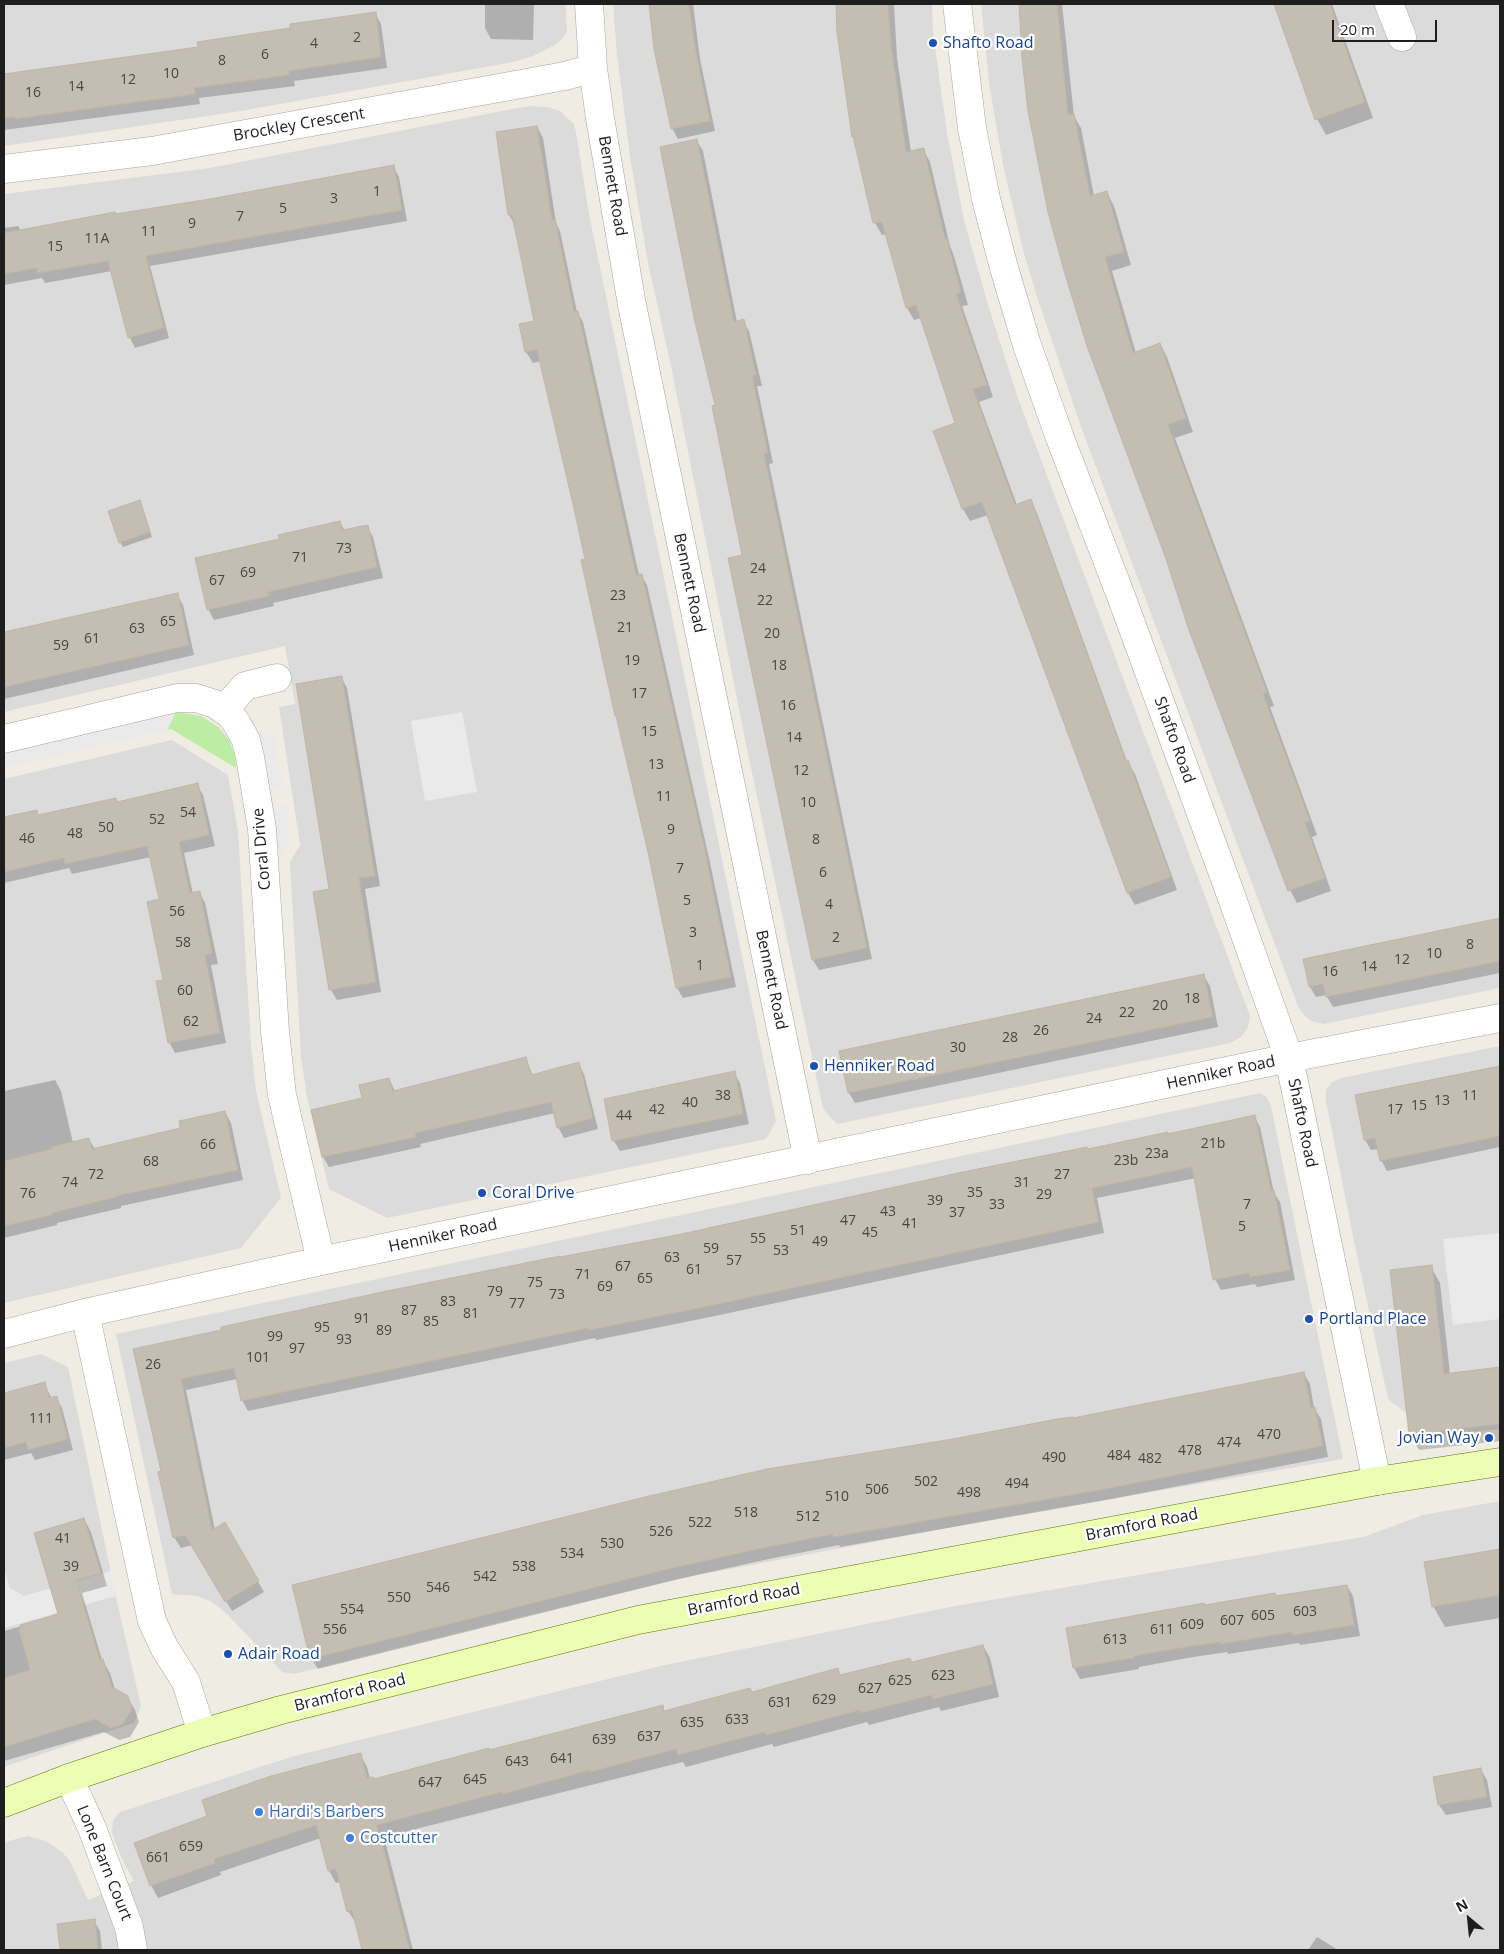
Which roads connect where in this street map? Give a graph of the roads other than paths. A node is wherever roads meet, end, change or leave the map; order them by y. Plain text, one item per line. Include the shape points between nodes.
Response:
1 (588, 4) edge
2 (957, 4) edge
3 (1389, 4) edge
4 (1402, 37) dead end
5 (593, 68) junction
6 (4, 169) edge
7 (276, 678) dead end
8 (224, 710) junction
9 (4, 739) edge
10 (1500, 1018) edge
11 (1289, 1058) junction
12 (808, 1160) junction
13 (321, 1261) junction
14 (85, 1313) junction
15 (4, 1334) edge
16 (1500, 1462) edge
17 (1377, 1481) junction
18 (202, 1733) junction
19 (69, 1778) junction
20 (4, 1803) edge
21 (133, 1950) edge

1 - 5 street, Bennett Road
2 - 11 street, Shafto Road via 972,128 1004,268 1060,438 1222,869
3 - 4 street
5 - 6 street, Brockley Crescent via 565,76 152,151
5 - 12 street, Bennett Road via 632,305
7 - 8 street via 245,686
8 - 9 street, Coral Drive via 196,698 177,698
8 - 13 street, Coral Drive via 231,715 246,740 253,770 263,838 277,1059 282,1095
10 - 11 street, Henniker Road
11 - 12 street, Henniker Road
11 - 17 street, Shafto Road
12 - 13 street, Henniker Road
13 - 14 street, Henniker Road
14 - 15 street, Henniker Road
14 - 18 street via 152,1620 186,1682
16 - 17 main road, Bramford Road
17 - 18 main road, Bramford Road via 638,1620
18 - 19 main road, Bramford Road
19 - 20 main road, Bramford Road
19 - 21 street, Lone Barn Court via 92,1828 129,1927

